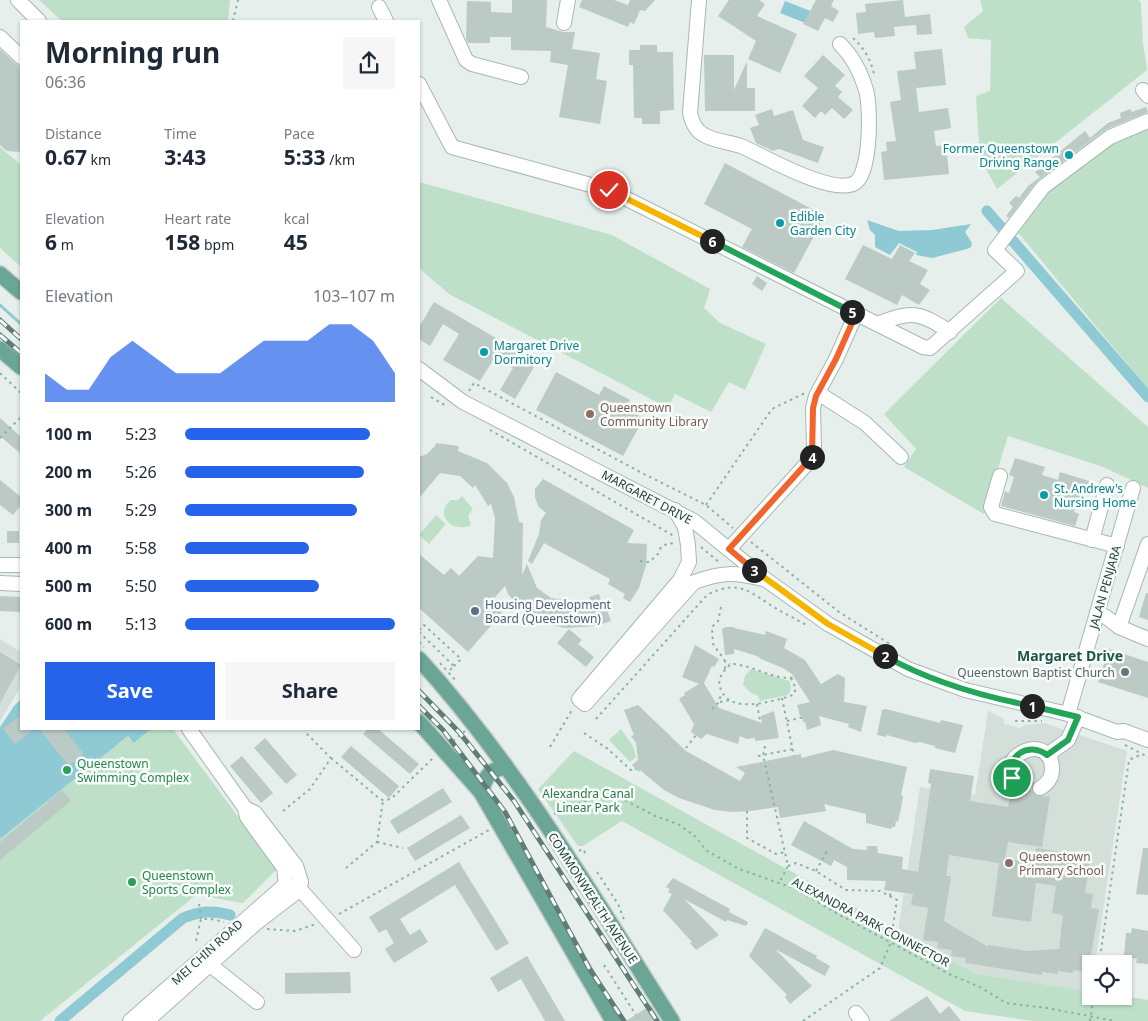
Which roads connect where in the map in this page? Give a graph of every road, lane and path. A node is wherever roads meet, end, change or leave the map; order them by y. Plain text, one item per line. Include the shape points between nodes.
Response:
1 (18, 0) edge
2 (238, 0) edge
3 (439, 0) edge
4 (568, 0) edge
5 (699, 0) edge
6 (378, 7) dead end
7 (38, 20) edge
8 (233, 20) edge
9 (385, 20) edge
10 (564, 23) dead end
11 (0, 37) edge
12 (840, 44) joint
13 (20, 56) edge
14 (521, 77) dead end
15 (875, 79) dead end
16 (420, 86) edge
17 (1148, 121) edge
18 (0, 274) edge
19 (20, 291) edge
20 (856, 314) junction
21 (877, 324) junction
22 (950, 332) junction
23 (0, 348) edge
24 (20, 366) edge
25 (420, 369) edge
26 (0, 373) edge
27 (819, 390) junction
28 (20, 392) edge
29 (431, 397) dead end
30 (448, 407) dead end
31 (20, 418) edge
32 (488, 430) dead end
33 (0, 438) edge
34 (901, 456) dead end
35 (1000, 476) dead end
36 (1107, 486) dead end
37 (1133, 488) dead end
38 (706, 505) dead end
39 (675, 510) junction
40 (1092, 540) junction
41 (1148, 544) edge
42 (682, 546) junction
43 (1116, 546) junction
44 (729, 549) junction
45 (640, 561) dead end
46 (0, 565) edge
47 (20, 566) edge
48 (765, 579) junction
49 (687, 581) junction
50 (731, 581) junction
51 (0, 583) edge
52 (20, 584) edge
53 (721, 607) dead end
54 (1097, 613) junction
55 (1119, 628) junction
56 (420, 630) edge
57 (420, 632) edge
58 (1148, 639) edge
59 (420, 660) edge
60 (724, 661) junction
61 (731, 664) junction
62 (454, 666) junction
63 (724, 669) junction
64 (449, 671) dead end
65 (794, 677) dead end
66 (791, 678) junction
67 (722, 693) junction
68 (782, 698) junction
69 (730, 700) junction
70 (718, 703) junction
71 (757, 704) junction
72 (574, 708) dead end
73 (712, 709) dead end
74 (1073, 716) junction
75 (804, 717) dead end
76 (596, 719) dead end
77 (760, 720) dead end
78 (787, 720) junction
79 (1015, 721) dead end
80 (1044, 721) dead end
81 (420, 724) edge
82 (475, 724) junction
83 (190, 730) edge
84 (1117, 732) junction
85 (306, 733) dead end
86 (584, 733) dead end
87 (696, 736) dead end
88 (1148, 740) edge
89 (550, 746) dead end
90 (765, 746) dead end
91 (686, 748) dead end
92 (793, 749) junction
93 (1145, 751) edge
94 (763, 755) junction
95 (1047, 755) junction
96 (439, 756) junction
97 (758, 756) dead end
98 (794, 756) dead end
99 (331, 758) junction
100 (506, 767) junction
101 (636, 769) dead end
102 (1022, 788) dead end
103 (1040, 788) dead end
104 (481, 792) junction
105 (383, 800) junction
106 (244, 808) junction
107 (283, 811) dead end
108 (747, 811) dead end
109 (552, 814) dead end
110 (490, 830) dead end
111 (378, 842) junction
112 (403, 848) dead end
113 (828, 851) dead end
114 (785, 852) junction
115 (788, 866) junction
116 (346, 868) dead end
117 (816, 871) junction
118 (597, 872) dead end
119 (780, 883) junction
120 (286, 884) junction
121 (300, 888) junction
122 (891, 891) dead end
123 (890, 896) junction
124 (199, 904) dead end
125 (201, 919) junction
126 (329, 920) junction
127 (227, 924) dead end
128 (262, 929) dead end
129 (628, 930) dead end
130 (885, 938) junction
131 (196, 940) dead end
132 (891, 942) junction
133 (354, 950) dead end
134 (1100, 955) edge
135 (206, 961) junction
136 (604, 966) dead end
137 (258, 1002) dead end
138 (1093, 1005) edge
139 (636, 1014) dead end
140 (1091, 1019) edge
141 (130, 1021) edge
142 (147, 1021) edge
143 (613, 1021) edge
144 (672, 1021) edge
145 (803, 1021) edge
146 (1115, 1021) edge

1 - 7 street
2 - 8 path
3 - 14 street via 466,60
4 - 10 street
5 - 12 street via 690,114 697,130 817,181 841,185 861,177 869,126 866,91 854,61
6 - 9 street
11 - 13 street
12 - 15 path via 848,35 860,45 872,64
16 - 20 street via 452,148 609,190
17 - 22 street via 1110,137 1044,187 995,250 1017,271
18 - 19 main road
20 - 21 street
20 - 27 street
21 - 22 street via 912,314 929,319
21 - 22 street via 930,348
23 - 24 main road
25 - 39 street, MARGARET DRIVE via 463,402
26 - 28 path
27 - 34 street via 865,423
27 - 38 path via 772,408
27 - 44 street via 813,408 812,458
29 - 30 path
31 - 33 path
32 - 42 path via 673,534
35 - 40 street via 991,508 995,514
36 - 40 street
37 - 43 street, JALAN PENJARA
39 - 42 street via 685,527
39 - 44 street, MARGARET DRIVE
40 - 43 street
41 - 55 street
42 - 45 path via 668,543 649,562
42 - 49 street via 690,562
42 - 50 path via 703,548
43 - 54 street, JALAN PENJARA
44 - 48 street, MARGARET DRIVE
46 - 47 street
48 - 50 street
48 - 74 street, MARGARET DRIVE via 828,624 908,668 965,690
49 - 49 street via 586,704 579,699
49 - 50 street via 719,574
50 - 76 path via 707,595
51 - 52 street
53 - 60 path via 718,621 712,627 713,644
54 - 55 street
54 - 74 street, JALAN PENJARA
55 - 58 street
56 - 62 path via 424,625 461,659
57 - 62 path
59 - 82 main road, COMMONWEALTH AVENUE
60 - 61 path
60 - 63 path
61 - 63 path
61 - 66 path via 754,668 779,678
62 - 64 path
63 - 67 path via 719,680
65 - 66 path
66 - 68 path via 796,689 793,695
67 - 69 path
67 - 70 path
68 - 71 path
68 - 78 path
69 - 70 path
69 - 71 path
70 - 73 path
71 - 77 path
72 - 89 path
74 - 84 street, MARGARET DRIVE
74 - 95 street, JALAN PENJARA via 1068,740
75 - 78 path
78 - 92 path
79 - 80 path
81 - 96 main road
82 - 96 path
82 - 100 main road, COMMONWEALTH AVENUE
83 - 106 street
84 - 88 street, MARGARET DRIVE via 1124,731
84 - 93 street, MARGARET DRIVE
85 - 99 path
86 - 101 path via 632,771
87 - 91 path
90 - 94 path
92 - 94 path
92 - 98 path
93 - 134 path via 1129,760
94 - 97 path
94 - 114 path
95 - 102 street via 1030,749 1023,750 1013,759 1011,772 1016,784
95 - 103 street via 1052,774
96 - 104 main road
96 - 105 path via 391,799
99 - 105 path
99 - 107 path via 310,789
100 - 104 main road via 488,774
100 - 144 main road, COMMONWEALTH AVENUE
104 - 143 main road
105 - 111 path
106 - 120 street via 284,868
106 - 121 street via 255,813 296,866
108 - 114 path via 747,838 776,854
109 - 119 path, ALEXANDRA PARK CONNECTOR via 608,791 655,816 678,824 695,836 706,850 739,869
110 - 126 path
111 - 112 path
111 - 116 path
113 - 117 path
114 - 115 path
115 - 117 path via 796,863
115 - 119 path
117 - 123 path via 846,890 880,892
118 - 129 path via 618,904
119 - 130 path, ALEXANDRA PARK CONNECTOR
120 - 121 street
120 - 135 street, MEI CHIN ROAD
121 - 126 street
121 - 135 street, MEI CHIN ROAD
122 - 123 path
123 - 130 path via 897,900 892,926
124 - 125 path
125 - 127 path
125 - 131 path
126 - 128 path via 295,931
126 - 133 street
130 - 132 path, ALEXANDRA PARK CONNECTOR
132 - 140 path, ALEXANDRA PARK CONNECTOR via 1006,1003 1047,1008
132 - 145 path via 880,968
135 - 137 street
135 - 141 street, MEI CHIN ROAD
135 - 142 street, MEI CHIN ROAD
136 - 139 path
138 - 140 path
140 - 146 path, ALEXANDRA PARK CONNECTOR

